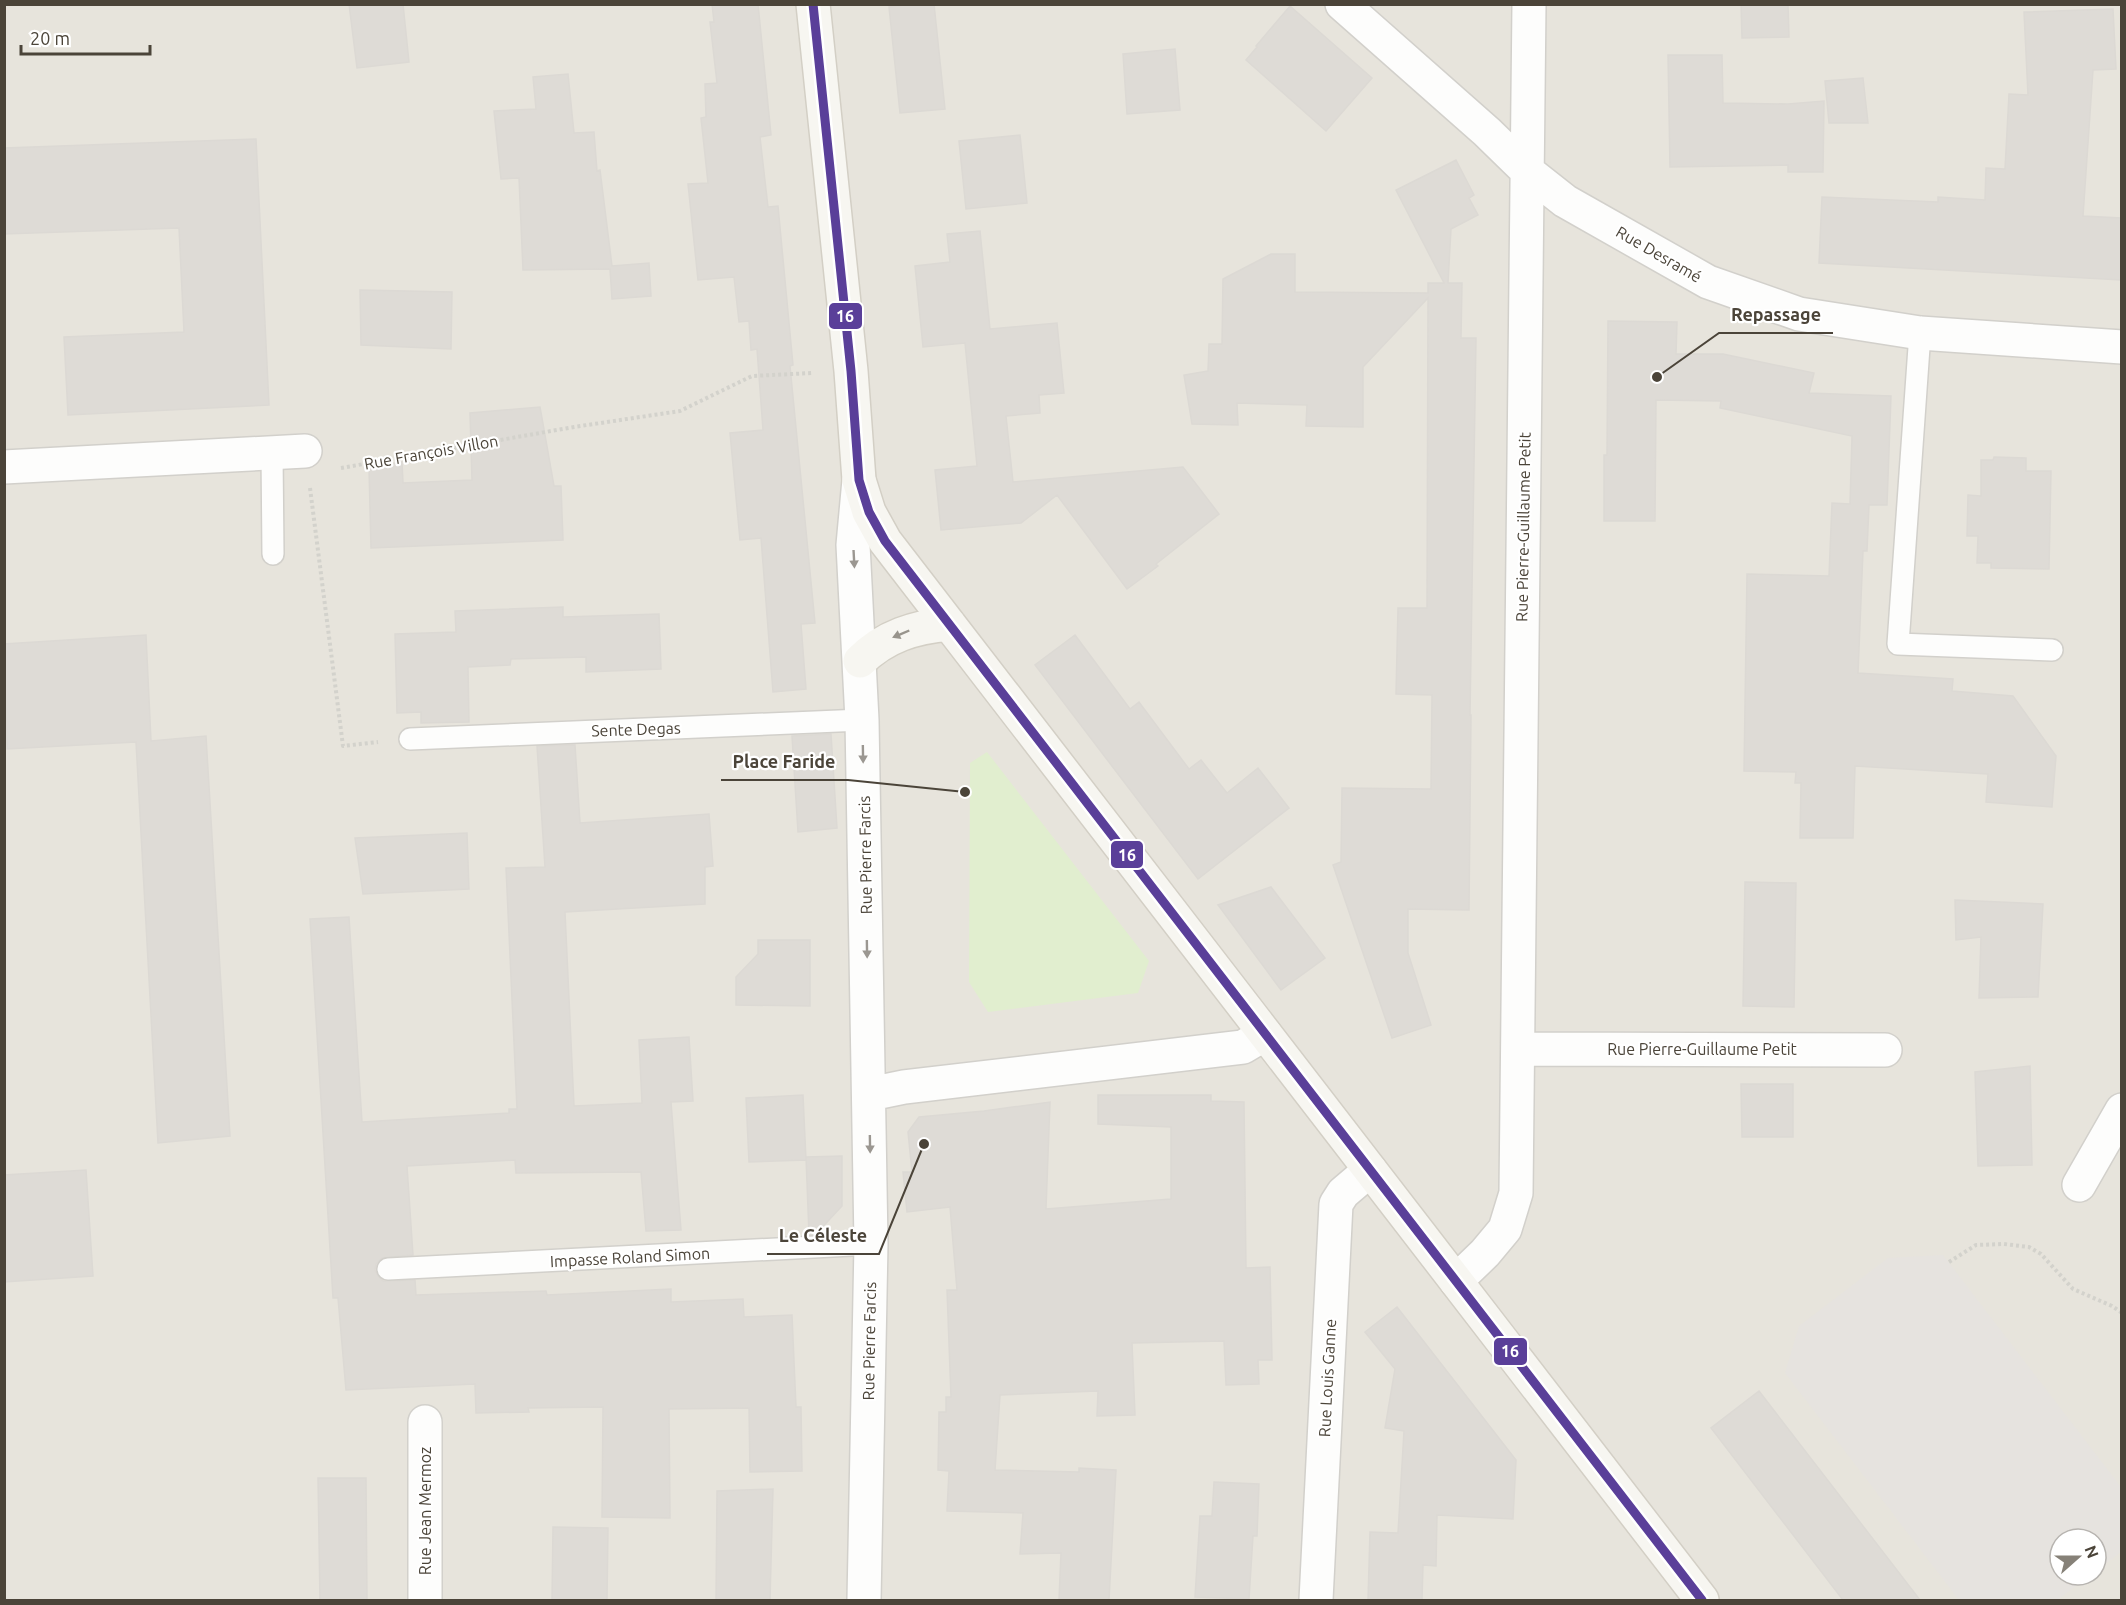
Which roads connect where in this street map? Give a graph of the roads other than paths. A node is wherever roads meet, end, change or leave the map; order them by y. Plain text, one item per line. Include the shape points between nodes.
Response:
1 (813, 4) edge
2 (1342, 4) edge
3 (1529, 4) edge
4 (1527, 171) junction
5 (1920, 333) junction
6 (2121, 347) edge
7 (305, 451) road end
8 (272, 453) junction
9 (4, 467) edge
10 (859, 480) junction
11 (273, 554) dead end
12 (949, 624) junction
13 (2052, 650) dead end
14 (860, 661) junction
15 (862, 720) junction
16 (410, 739) road end
17 (1265, 1034) junction
18 (1518, 1049) junction
19 (1885, 1050) dead end
20 (870, 1094) junction
21 (2121, 1110) edge
22 (1370, 1170) junction
23 (2079, 1185) dead end
24 (871, 1244) junction
25 (388, 1269) dead end
26 (1456, 1281) junction
27 (425, 1422) dead end
28 (425, 1600) edge
29 (864, 1600) edge
30 (1316, 1600) edge
31 (1702, 1600) edge

1 - 10 street, Rue Pierre Farcis
2 - 4 street, Rue Desramé
3 - 4 street, Rue Pierre-Guillaume Petit
4 - 5 street, Rue Desramé via 1565,201 1708,282 1799,314
4 - 18 street, Rue Pierre-Guillaume Petit
5 - 6 street, Rue Desramé
5 - 13 lane via 1898,644
7 - 8 street
8 - 9 street
8 - 11 lane
10 - 12 street via 869,512 885,541
10 -> 14 street, Rue Pierre Farcis via 853,545
12 -> 14 street via 898,635
12 - 17 street
14 - 15 street, Rue Pierre Farcis
15 - 16 lane, Sente Degas
15 -> 20 street, Rue Pierre Farcis
17 - 20 street via 1243,1047
17 - 22 street
18 - 19 street, Rue Pierre-Guillaume Petit
18 - 26 street, Rue Pierre-Guillaume Petit via 1516,1193 1505,1228
20 -> 24 street, Rue Pierre Farcis
21 - 23 street
22 - 26 street
22 - 30 street, Rue Louis Ganne via 1335,1204
24 - 25 lane, Impasse Roland Simon
24 - 29 street, Rue Pierre Farcis
26 - 31 street
27 - 28 street, Rue Jean Mermoz

